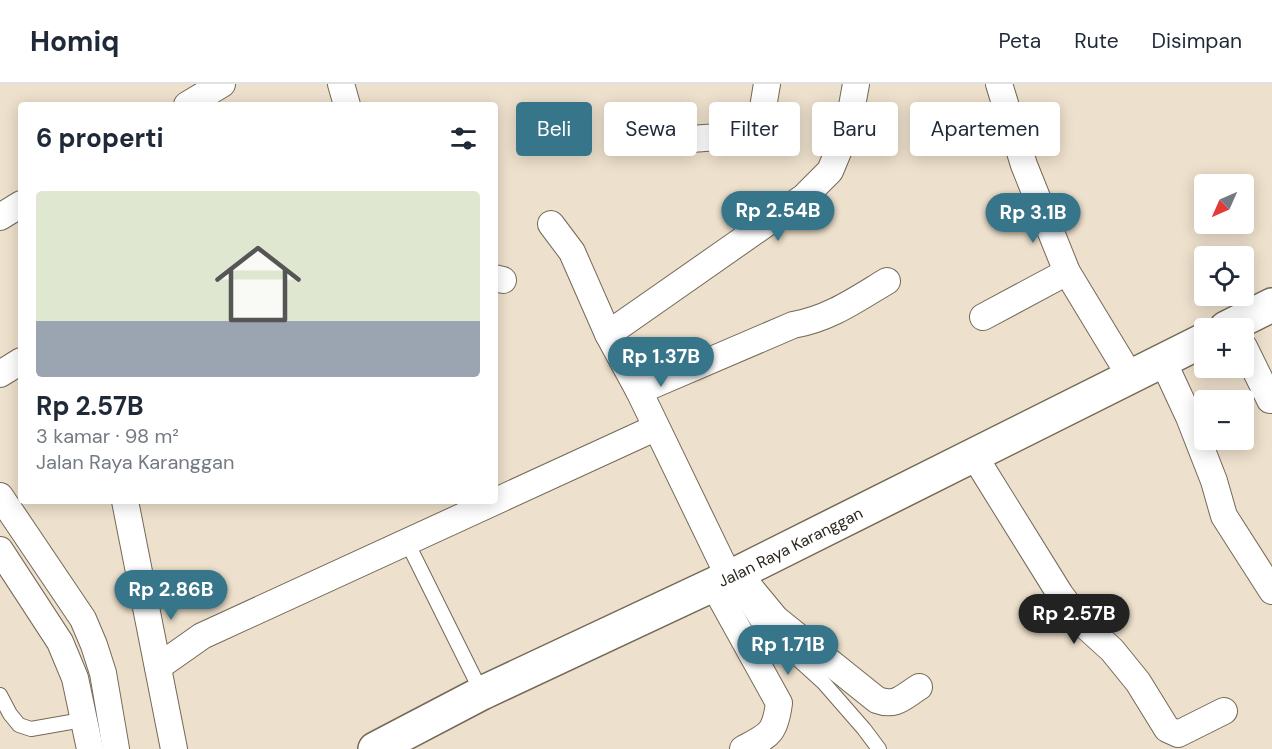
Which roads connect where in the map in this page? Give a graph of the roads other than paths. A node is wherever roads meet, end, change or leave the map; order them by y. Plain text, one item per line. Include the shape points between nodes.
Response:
1 (222, 84) edge
2 (341, 84) edge
3 (767, 84) edge
4 (856, 84) edge
5 (999, 84) edge
6 (192, 102) edge
7 (347, 102) edge
8 (697, 139) edge
9 (18, 206) edge
10 (0, 217) edge
11 (551, 224) dead end
12 (1067, 272) junction
13 (887, 281) dead end
14 (1272, 305) edge
15 (983, 317) dead end
16 (1252, 318) edge
17 (608, 334) junction
18 (1194, 348) edge
19 (1163, 361) junction
20 (18, 363) edge
21 (0, 374) edge
22 (1254, 374) edge
23 (1130, 376) junction
24 (639, 391) junction
25 (1270, 399) dead end
26 (655, 428) junction
27 (973, 454) junction
28 (0, 496) edge
29 (498, 500) edge
30 (126, 504) edge
31 (490, 504) edge
32 (407, 542) junction
33 (0, 550) edge
34 (727, 578) junction
35 (1272, 591) edge
36 (158, 667) junction
37 (919, 687) dead end
38 (482, 693) junction
39 (0, 695) edge
40 (1224, 711) dead end
41 (110, 715) junction
42 (85, 720) junction
43 (90, 749) edge
44 (116, 749) edge
45 (174, 749) edge
46 (375, 749) edge
47 (743, 749) edge
48 (879, 749) edge

1 - 6 street
2 - 7 street
3 - 8 street via 761,118 754,130 744,135
4 - 17 street via 848,128 830,171 804,197
5 - 12 street via 1024,165
9 - 10 street
11 - 17 street via 572,252
12 - 15 street
12 - 23 street
13 - 24 street via 823,317 793,325
14 - 16 street, Jalan Raya Karanggan
17 - 24 street
18 - 19 street, Jalan Raya Karanggan
19 - 23 street, Jalan Raya Karanggan
19 - 35 street via 1189,417 1224,516
20 - 21 street
22 - 25 street
23 - 27 street, Jalan Raya Karanggan
24 - 26 street
26 - 29 street
26 - 34 street
27 - 34 street, Jalan Raya Karanggan
27 - 40 street via 1060,594 1138,682 1167,729 1178,734
28 - 41 street via 83,620 103,673
30 - 36 street
31 - 32 street
32 - 36 street via 202,636
32 - 38 lane
33 - 42 street via 60,642 75,678
34 - 37 street via 877,700 888,704
34 - 38 street, Jalan Raya Karanggan
34 - 47 street via 779,703 776,724 766,737
34 - 48 lane via 759,624 823,682
36 - 45 street
38 - 46 street, Jalan Raya Karanggan
39 - 42 lane via 19,725 31,729
41 - 42 lane
41 - 44 street
42 - 43 street

